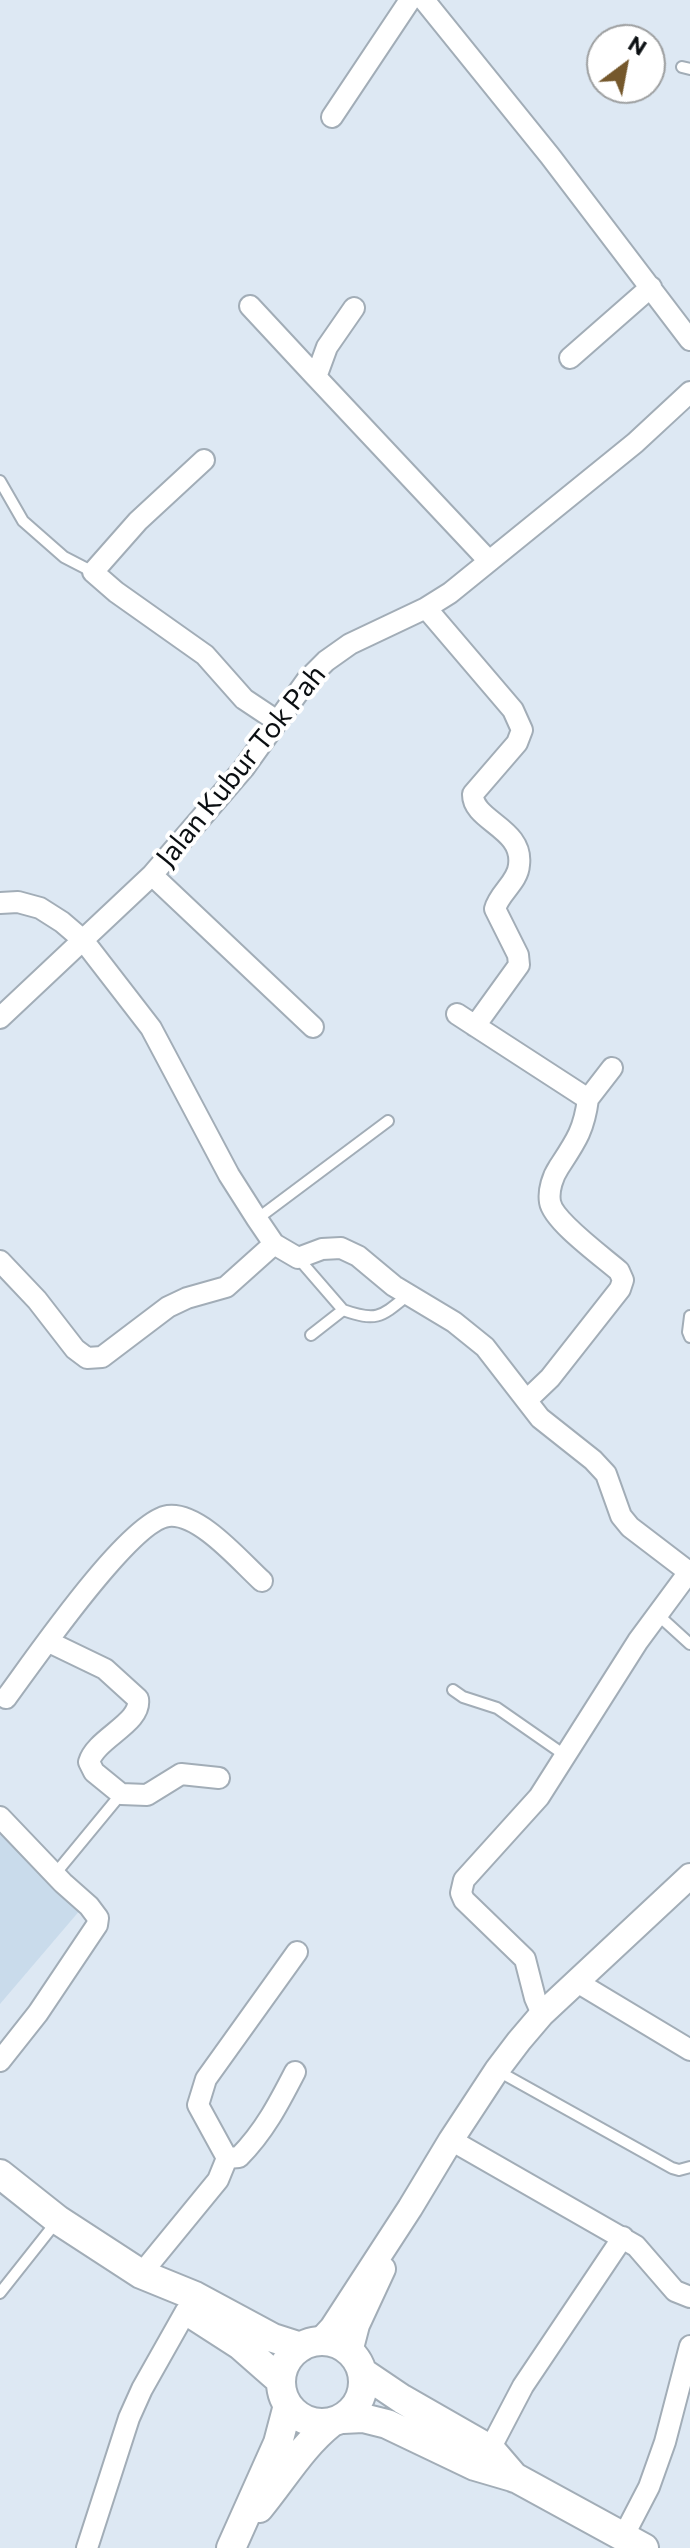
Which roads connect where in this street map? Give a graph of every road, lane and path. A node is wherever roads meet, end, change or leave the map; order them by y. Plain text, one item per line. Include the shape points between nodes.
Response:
1 (410, 0) edge
2 (424, 0) edge
3 (332, 117) dead end
4 (651, 287) junction
5 (250, 306) dead end
6 (354, 308) dead end
7 (690, 340) edge
8 (570, 358) dead end
9 (316, 377) junction
10 (690, 392) edge
11 (204, 460) dead end
12 (0, 481) edge
13 (488, 560) junction
14 (93, 572) junction
15 (426, 608) junction
16 (277, 721) junction
17 (152, 875) junction
18 (0, 903) edge
19 (83, 940) junction
20 (457, 1014) dead end
21 (0, 1018) edge
22 (475, 1026) junction
23 (313, 1027) dead end
24 (612, 1068) dead end
25 (588, 1099) junction
26 (388, 1121) dead end
27 (257, 1219) junction
28 (274, 1244) junction
29 (298, 1258) junction
30 (0, 1261) edge
31 (408, 1295) junction
32 (343, 1310) junction
33 (690, 1316) edge
34 (311, 1335) dead end
35 (690, 1337) edge
36 (527, 1400) junction
37 (689, 1571) edge
38 (262, 1581) dead end
39 (657, 1614) junction
40 (49, 1642) junction
41 (690, 1644) edge
42 (453, 1690) dead end
43 (2, 1700) edge
44 (566, 1756) junction
45 (219, 1778) dead end
46 (121, 1794) junction
47 (0, 1817) edge
48 (55, 1874) junction
49 (690, 1876) edge
50 (297, 1952) dead end
51 (577, 1982) junction
52 (542, 2014) junction
53 (690, 2050) edge
54 (0, 2061) edge
55 (497, 2070) junction
56 (295, 2072) dead end
57 (451, 2140) junction
58 (227, 2158) junction
59 (690, 2167) edge
60 (0, 2174) edge
61 (410, 2208) junction
62 (58, 2220) junction
63 (623, 2237) junction
64 (141, 2274) junction
65 (0, 2293) edge
66 (690, 2297) edge
67 (186, 2311) junction
68 (310, 2344) junction
69 (690, 2346) edge
70 (356, 2362) junction
71 (284, 2393) junction
72 (337, 2421) junction
73 (490, 2449) junction
74 (516, 2478) junction
75 (236, 2537) edge
76 (633, 2542) edge
77 (87, 2548) edge

1 - 3 street
2 - 4 street
4 - 7 street
4 - 8 street
5 - 9 street
6 - 9 street via 327,347
9 - 13 street
10 - 13 street, Jalan Kubur Tok Pah
11 - 14 street
12 - 14 lane via 23,521 64,557
13 - 15 street, Jalan Kubur Tok Pah
14 - 16 street via 205,655 244,699
15 - 16 street, Jalan Kubur Tok Pah via 326,661
15 - 22 street via 513,710 522,730 473,794 478,808 513,839 520,864 495,909 519,965
16 - 17 street, Jalan Kubur Tok Pah
17 - 19 street, Jalan Kubur Tok Pah
17 - 23 street
18 - 19 street via 40,908
19 - 21 street, Jalan Kubur Tok Pah
19 - 27 street via 151,1028
20 - 22 street
22 - 25 street
24 - 25 street
25 - 36 street via 585,1125 555,1173 550,1205 619,1271 623,1285
26 - 27 lane
27 - 28 street
28 - 29 street
28 - 30 street via 226,1287 168,1307 109,1354 95,1359 75,1349
29 - 31 street via 341,1248
29 - 32 lane
31 - 32 lane via 377,1318
31 - 36 street via 485,1347
32 - 34 lane
33 - 35 lane
36 - 37 street via 540,1418 606,1474 630,1527
37 - 39 street
38 - 40 street via 205,1529 168,1516 117,1555
39 - 41 lane
39 - 44 street
40 - 43 street
40 - 46 street via 105,1669 138,1699 135,1715 93,1751 89,1762
42 - 44 lane via 497,1708
44 - 52 street via 539,1797 464,1880 461,1893 525,1959
45 - 46 street via 181,1774 147,1795
46 - 48 lane
47 - 48 street
48 - 54 street via 95,1912 97,1925
49 - 51 street
50 - 58 street via 201,2091 198,2105
51 - 52 street
51 - 53 street
52 - 55 street
55 - 57 street
55 - 59 lane via 672,2168
56 - 58 street via 264,2130 239,2157
57 - 61 street
57 - 63 street
58 - 64 street via 218,2180
60 - 62 main road
61 - 68 street via 332,2328
61 - 70 street via 357,2325
62 - 64 main road
62 - 65 lane
63 - 66 street via 675,2291
63 - 73 street via 523,2386
64 - 67 main road
64 - 68 main road via 273,2338
67 - 71 main road via 240,2345
67 - 77 street via 129,2418
68 - 70 main road via 331,2342
68 - 71 main road via 291,2355 284,2367
69 - 76 street
70 - 72 main road via 362,2393
70 - 73 main road via 402,2399
71 - 72 main road via 307,2421
71 - 75 main road via 278,2443
72 - 74 main road via 363,2418 387,2424 475,2466
72 - 75 main road via 313,2438
73 - 74 main road
74 - 76 main road

